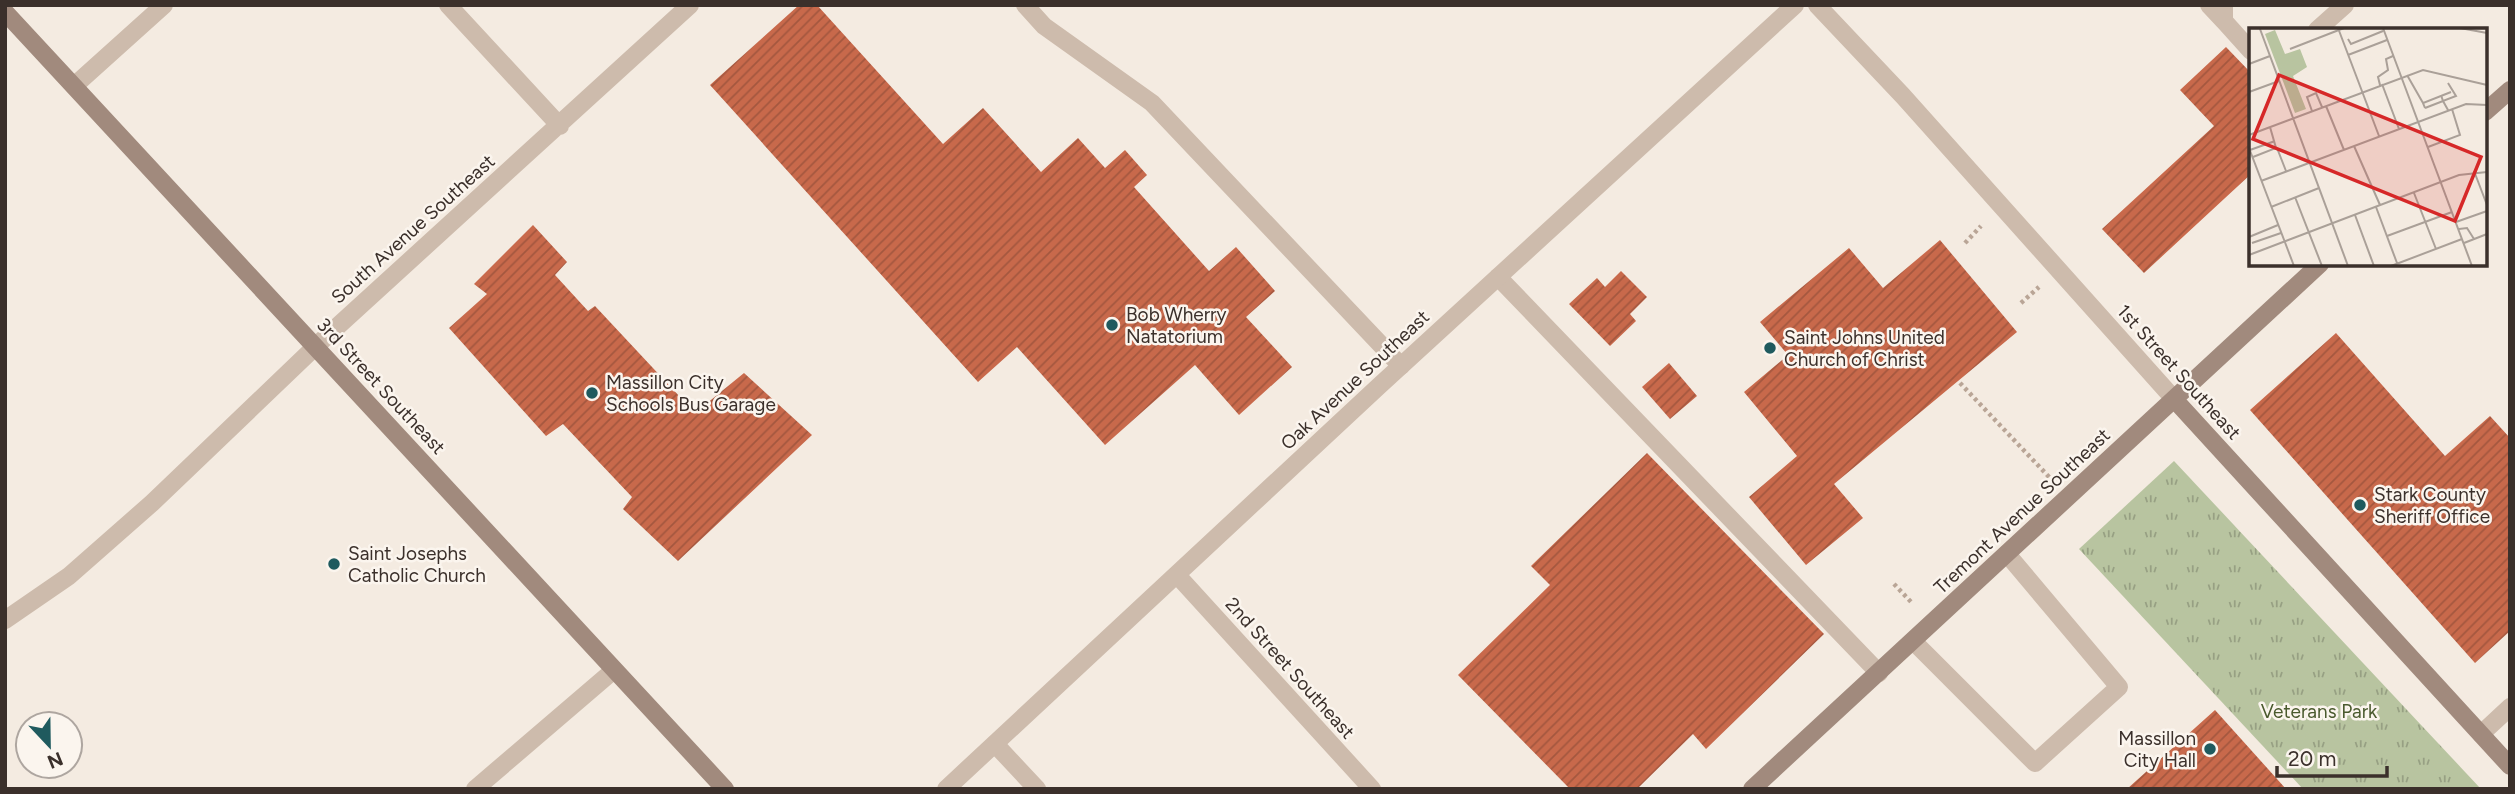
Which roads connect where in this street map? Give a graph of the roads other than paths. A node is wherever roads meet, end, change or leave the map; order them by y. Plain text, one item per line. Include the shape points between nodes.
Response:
1 (164, 5) edge
2 (447, 5) edge
3 (690, 5) edge
4 (1025, 5) edge
5 (1795, 5) edge
6 (1817, 5) edge
7 (2209, 5) edge
8 (2345, 5) edge
9 (5, 12) edge
10 (2224, 13) edge
11 (2319, 28) edge
12 (2249, 48) edge
13 (74, 86) junction
14 (2510, 90) edge
15 (2487, 110) edge
16 (559, 126) junction
17 (2318, 266) edge
18 (1498, 277) junction
19 (316, 346) junction
20 (1401, 366) junction
21 (2174, 399) junction
22 (2007, 554) junction
23 (1177, 575) junction
24 (8, 613) edge
25 (1913, 641) junction
26 (614, 670) junction
27 (1879, 673) junction
28 (2510, 708) edge
29 (2481, 734) junction
30 (995, 744) junction
31 (2510, 766) edge
32 (475, 789) edge
33 (725, 789) edge
34 (946, 789) edge
35 (1037, 789) edge
36 (1372, 789) edge
37 (1752, 789) edge

1 - 13 street
2 - 16 street
3 - 16 street, South Avenue Southeast
4 - 20 street via 1044,26 1152,103
5 - 18 street, Oak Avenue Southeast
6 - 21 street, 1st Street Southeast
7 - 10 street
8 - 11 street
9 - 13 street, 3rd Street Southeast
10 - 12 street
13 - 19 street, 3rd Street Southeast
14 - 15 street
16 - 19 street, South Avenue Southeast
17 - 21 street, Tremont Avenue Southeast
18 - 20 street, Oak Avenue Southeast
18 - 27 street
19 - 24 street, South Avenue Southeast via 69,576
19 - 26 street, 3rd Street Southeast
20 - 23 street, Oak Avenue Southeast
21 - 22 street, Tremont Avenue Southeast
21 - 29 street, 1st Street Southeast
22 - 25 street, Tremont Avenue Southeast
22 - 25 street via 2119,687 2035,763
23 - 30 street, Oak Avenue Southeast
23 - 36 street, 2nd Street Southeast
25 - 27 street, Tremont Avenue Southeast
26 - 32 street
26 - 33 street, 3rd Street Southeast
27 - 37 street, Tremont Avenue Southeast
28 - 29 street
29 - 31 street, 1st Street Southeast
30 - 34 street, Oak Avenue Southeast
30 - 35 street

